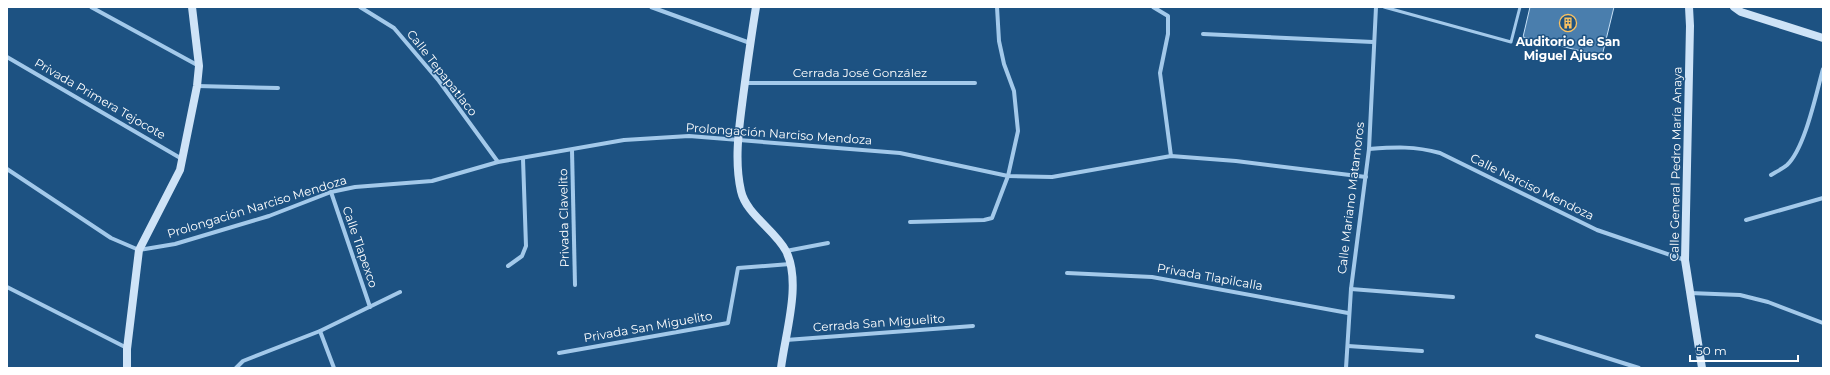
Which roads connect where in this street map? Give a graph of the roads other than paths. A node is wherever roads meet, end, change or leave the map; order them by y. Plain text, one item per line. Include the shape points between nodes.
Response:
1 (91, 7) edge
2 (192, 7) edge
3 (360, 7) edge
4 (651, 7) edge
5 (756, 7) edge
6 (997, 7) edge
7 (1153, 7) edge
8 (1376, 7) edge
9 (1384, 7) edge
10 (1520, 7) edge
11 (1686, 7) edge
12 (1734, 7) edge
13 (1203, 34) dead end
14 (1823, 38) edge
15 (1373, 42) junction
16 (750, 43) junction
17 (7, 57) edge
18 (199, 66) junction
19 (1823, 69) edge
20 (745, 83) junction
21 (975, 83) dead end
22 (197, 86) junction
23 (278, 88) dead end
24 (738, 140) junction
25 (1369, 149) junction
26 (572, 150) junction
27 (1171, 156) junction
28 (523, 158) junction
29 (182, 159) junction
30 (498, 162) junction
31 (7, 169) edge
32 (1008, 176) junction
33 (1771, 176) dead end
34 (1366, 177) junction
35 (330, 192) junction
36 (1823, 198) edge
37 (1746, 220) dead end
38 (910, 222) dead end
39 (828, 243) dead end
40 (139, 250) junction
41 (786, 251) junction
42 (1685, 260) junction
43 (790, 264) junction
44 (508, 266) dead end
45 (1067, 273) dead end
46 (575, 285) dead end
47 (7, 287) edge
48 (1350, 289) junction
49 (400, 292) dead end
50 (1689, 292) junction
51 (1453, 297) dead end
52 (370, 307) junction
53 (1348, 313) junction
54 (1823, 323) edge
55 (973, 326) dead end
56 (320, 331) junction
57 (1537, 336) dead end
58 (786, 340) junction
59 (1348, 346) junction
60 (127, 349) junction
61 (1422, 351) dead end
62 (560, 353) dead end
63 (127, 368) edge
64 (236, 368) edge
65 (334, 368) edge
66 (781, 368) edge
67 (1346, 368) edge
68 (1639, 368) edge
69 (1702, 368) edge

1 - 18 street
2 - 18 street
3 - 30 street, Calle Tepapatlaco via 394,28 439,81
4 - 16 street
5 - 16 street
6 - 32 street via 1004,64 1014,91 1018,131
7 - 27 street via 1168,16 1168,34 1160,73
8 - 15 street, Calle Mariano Matamoros
9 - 10 lane via 1511,42
11 - 42 street, Calle General Pedro María Anaya via 1690,26
12 - 14 street via 1741,12
13 - 15 street
15 - 25 street, Calle Mariano Matamoros
16 - 20 street
17 - 29 street, Privada Primera Tejocote
18 - 22 street
19 - 33 street via 1795,154
20 - 21 street, Cerrada José González
20 - 24 street
22 - 23 street
22 - 29 street
24 - 26 street, Prolongación Narciso Mendoza via 689,136 631,140
24 - 32 street, Prolongación Narciso Mendoza via 900,154
24 - 41 street via 738,176 746,204
25 - 34 street, Calle Mariano Matamoros
25 - 42 street, Calle Narciso Mendoza via 1402,146 1440,153 1597,230
26 - 28 street, Prolongación Narciso Mendoza
26 - 46 street, Privada Clavelito
27 - 32 street, Prolongación Narciso Mendoza via 1052,177
27 - 34 street, Prolongación Narciso Mendoza
28 - 30 street, Prolongación Narciso Mendoza
28 - 44 street via 526,246 522,256
29 - 40 street via 180,170
30 - 35 street, Prolongación Narciso Mendoza via 432,181 355,187
31 - 40 street via 111,238
32 - 38 street via 992,218
34 - 48 street, Calle Mariano Matamoros
35 - 40 street, Prolongación Narciso Mendoza via 269,216 189,240
35 - 52 street, Calle Tlapexco
36 - 37 street
39 - 41 street
40 - 60 street
41 - 43 street
42 - 50 street, Calle General Pedro María Anaya
43 - 58 street via 792,278
43 - 62 street, Privada San Miguelito via 738,268 728,323
45 - 53 street, Privada Tlapilcalla via 1152,276
47 - 60 street
48 - 51 street
48 - 53 street, Calle Mariano Matamoros
49 - 52 street
50 - 54 street via 1740,295 1768,302
50 - 69 street, Calle General Pedro María Anaya
52 - 56 street
53 - 59 street, Calle Mariano Matamoros
55 - 58 street, Cerrada San Miguelito
56 - 64 street via 244,361
56 - 65 street
57 - 68 street
58 - 66 street
59 - 61 street
59 - 67 street, Calle Mariano Matamoros
60 - 63 street

